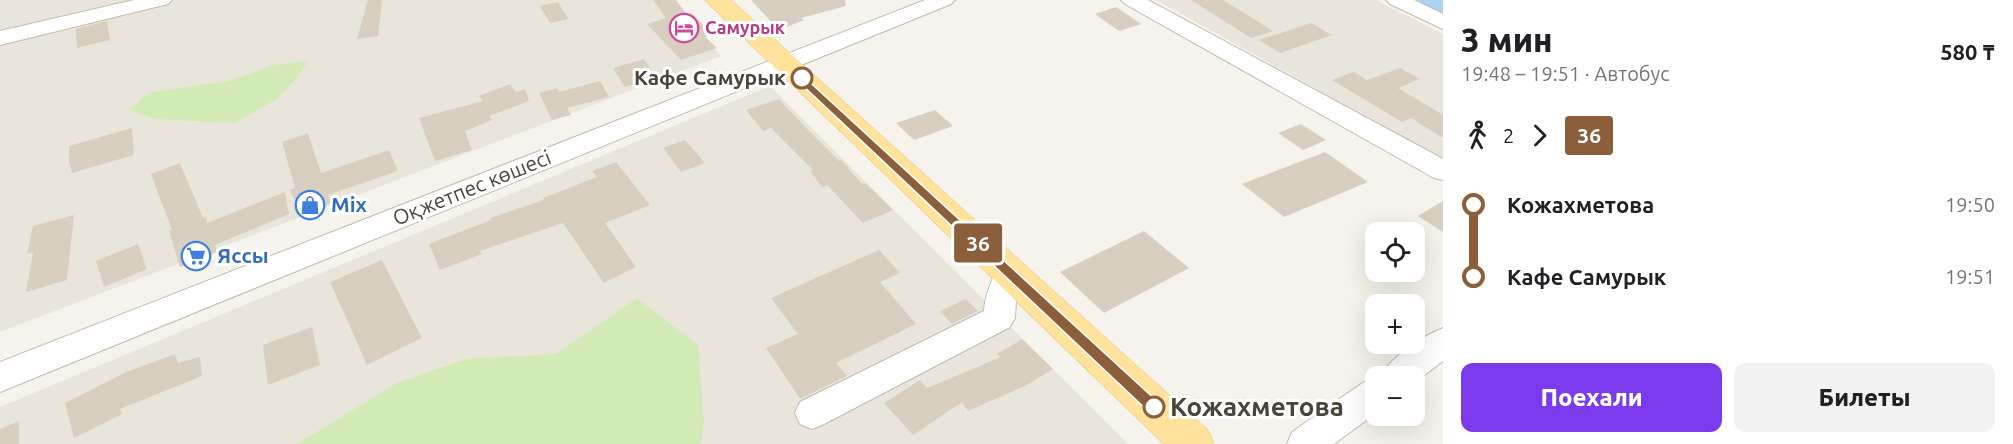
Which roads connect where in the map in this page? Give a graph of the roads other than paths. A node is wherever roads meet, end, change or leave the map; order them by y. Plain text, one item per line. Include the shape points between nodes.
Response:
1 (161, 0) edge
2 (717, 0) edge
3 (944, 0) edge
4 (1132, 0) edge
5 (1397, 0) edge
6 (1443, 22) edge
7 (0, 38) edge
8 (784, 62) junction
9 (1443, 171) edge
10 (1010, 273) junction
11 (1443, 342) edge
12 (1411, 366) edge
13 (0, 377) edge
14 (1365, 401) edge
15 (812, 413) dead end
16 (1193, 444) edge
17 (1305, 444) edge

1 - 7 street
2 - 8 main road
3 - 8 street, Оқжетпес көшесі
4 - 9 street
5 - 6 street
8 - 10 main road
8 - 13 street, Оқжетпес көшесі
10 - 15 street via 1000,301 999,318
10 - 16 main road
11 - 12 street
14 - 17 street

